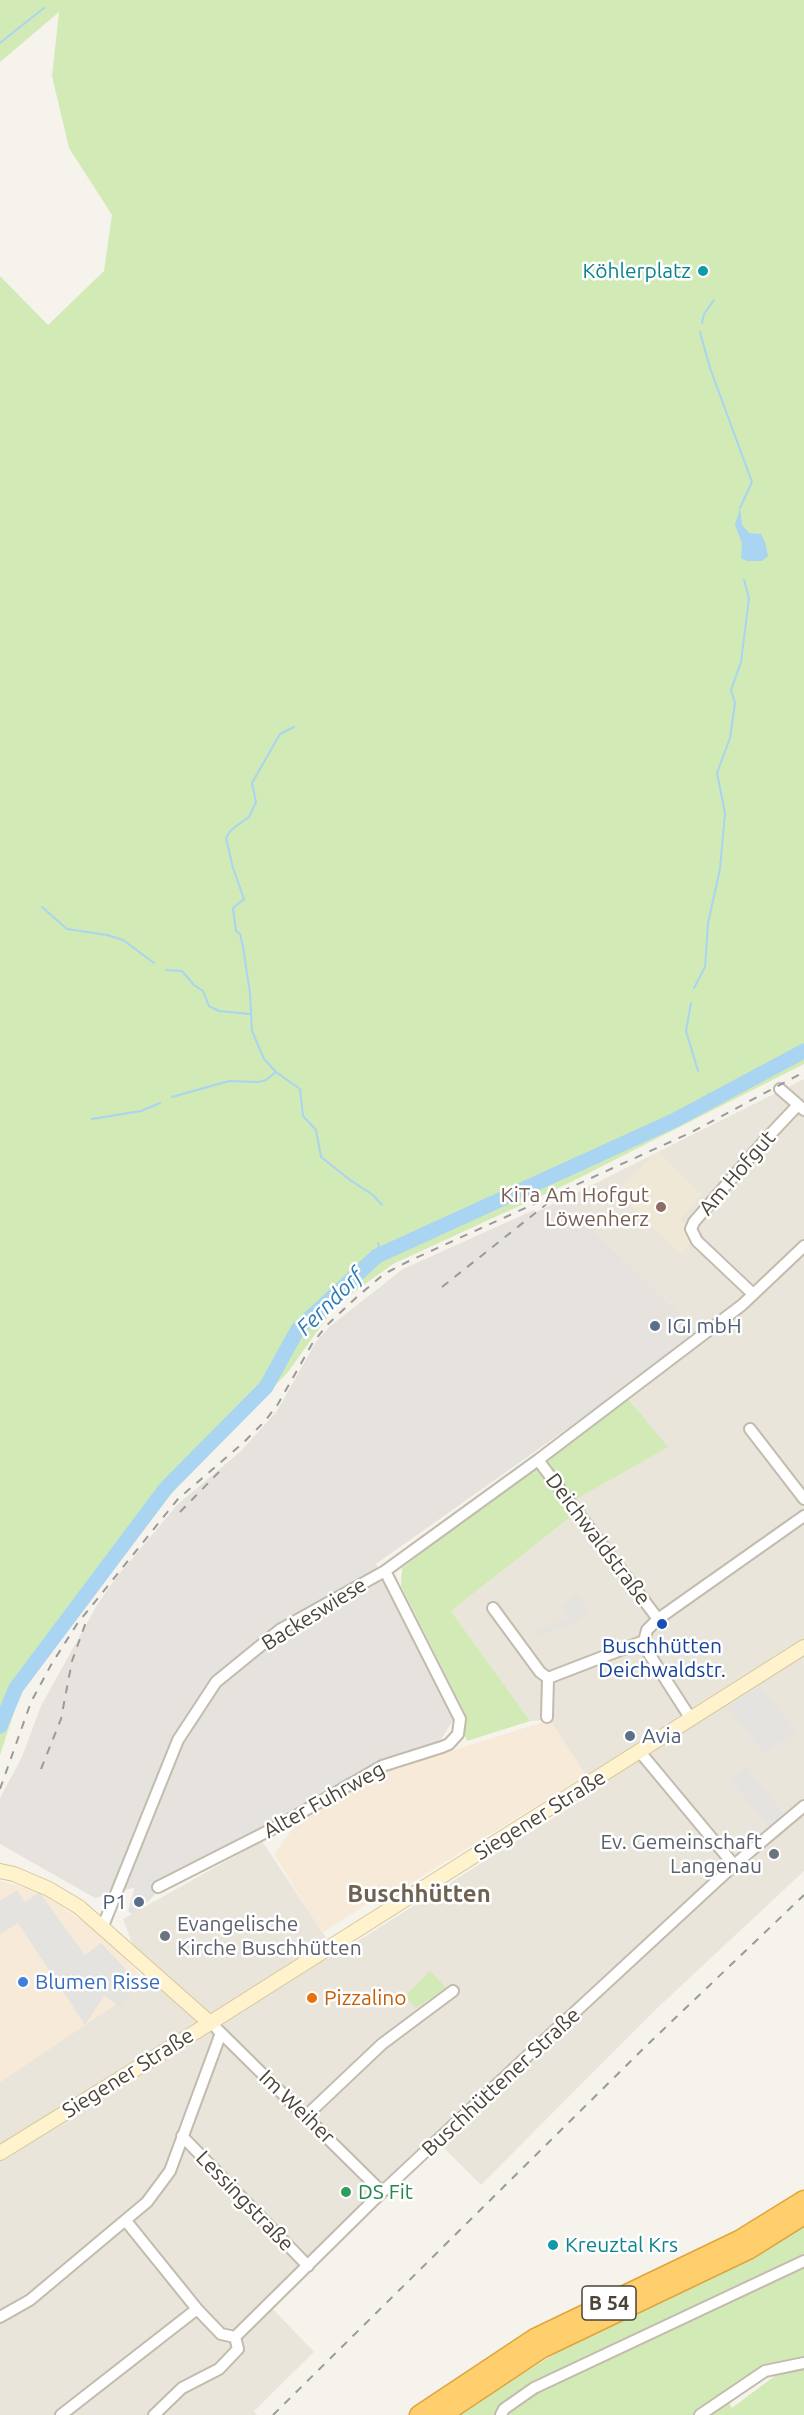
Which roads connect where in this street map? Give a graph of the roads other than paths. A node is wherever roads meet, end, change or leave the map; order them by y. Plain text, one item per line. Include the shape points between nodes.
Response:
1 (780, 1089) dead end
2 (801, 1108) edge
3 (804, 1246) edge
4 (753, 1294) junction
5 (750, 1428) dead end
6 (538, 1460) junction
7 (804, 1499) edge
8 (804, 1516) edge
9 (385, 1571) junction
10 (493, 1608) dead end
11 (658, 1619) junction
12 (644, 1641) junction
13 (804, 1647) edge
14 (548, 1678) junction
15 (547, 1717) dead end
16 (691, 1719) junction
17 (640, 1752) junction
18 (804, 1806) edge
19 (734, 1865) junction
20 (0, 1871) edge
21 (158, 1887) dead end
22 (103, 1926) junction
23 (453, 1991) dead end
24 (210, 2023) junction
25 (221, 2033) junction
26 (307, 2115) junction
27 (183, 2136) junction
28 (0, 2152) edge
29 (382, 2192) junction
30 (804, 2200) edge
31 (804, 2215) edge
32 (126, 2221) junction
33 (804, 2261) edge
34 (308, 2266) junction
35 (196, 2309) junction
36 (0, 2317) edge
37 (235, 2337) junction
38 (804, 2363) edge
39 (61, 2415) edge
40 (154, 2415) edge
41 (419, 2415) edge
42 (442, 2415) edge
43 (501, 2415) edge
44 (700, 2415) edge

1 - 2 street
2 - 4 street, Am Hofgut via 765,1140 691,1229 697,1241
3 - 4 street, Backeswiese
4 - 6 street, Backeswiese
5 - 7 street
6 - 9 street, Backeswiese
6 - 11 street, Deichwaldstraße
8 - 11 street
9 - 21 street, Alter Fuhrweg via 460,1719 458,1734 442,1747 382,1766 278,1826
9 - 22 street, Backeswiese via 281,1629 216,1682 178,1740
10 - 14 street
11 - 12 street via 647,1630
12 - 14 street
12 - 16 street
13 - 16 main road, Siegener Straße
14 - 15 street
16 - 17 main road, Siegener Straße
17 - 19 street
17 - 24 main road, Siegener Straße
18 - 19 street, Buschhüttener Straße
19 - 29 street, Buschhüttener Straße
20 - 22 main road via 49,1889
22 - 24 main road
23 - 26 street via 382,2044
24 - 25 street, Im Weiher
24 - 28 main road, Siegener Straße
25 - 26 street, Im Weiher
25 - 27 street
26 - 29 street, Im Weiher
27 - 32 street via 171,2171
27 - 34 street, Lessingstraße
29 - 34 street, Buschhüttener Straße
30 - 41 highway, B 54 via 741,2239 535,2338
31 - 42 highway, B 54 via 748,2250 541,2349
32 - 35 street
32 - 36 street via 30,2300
33 - 43 street via 534,2388
34 - 37 street, Buschhüttener Straße
35 - 37 street via 221,2334
35 - 39 street
37 - 40 street via 238,2349 219,2369 182,2388
38 - 44 street via 765,2371

